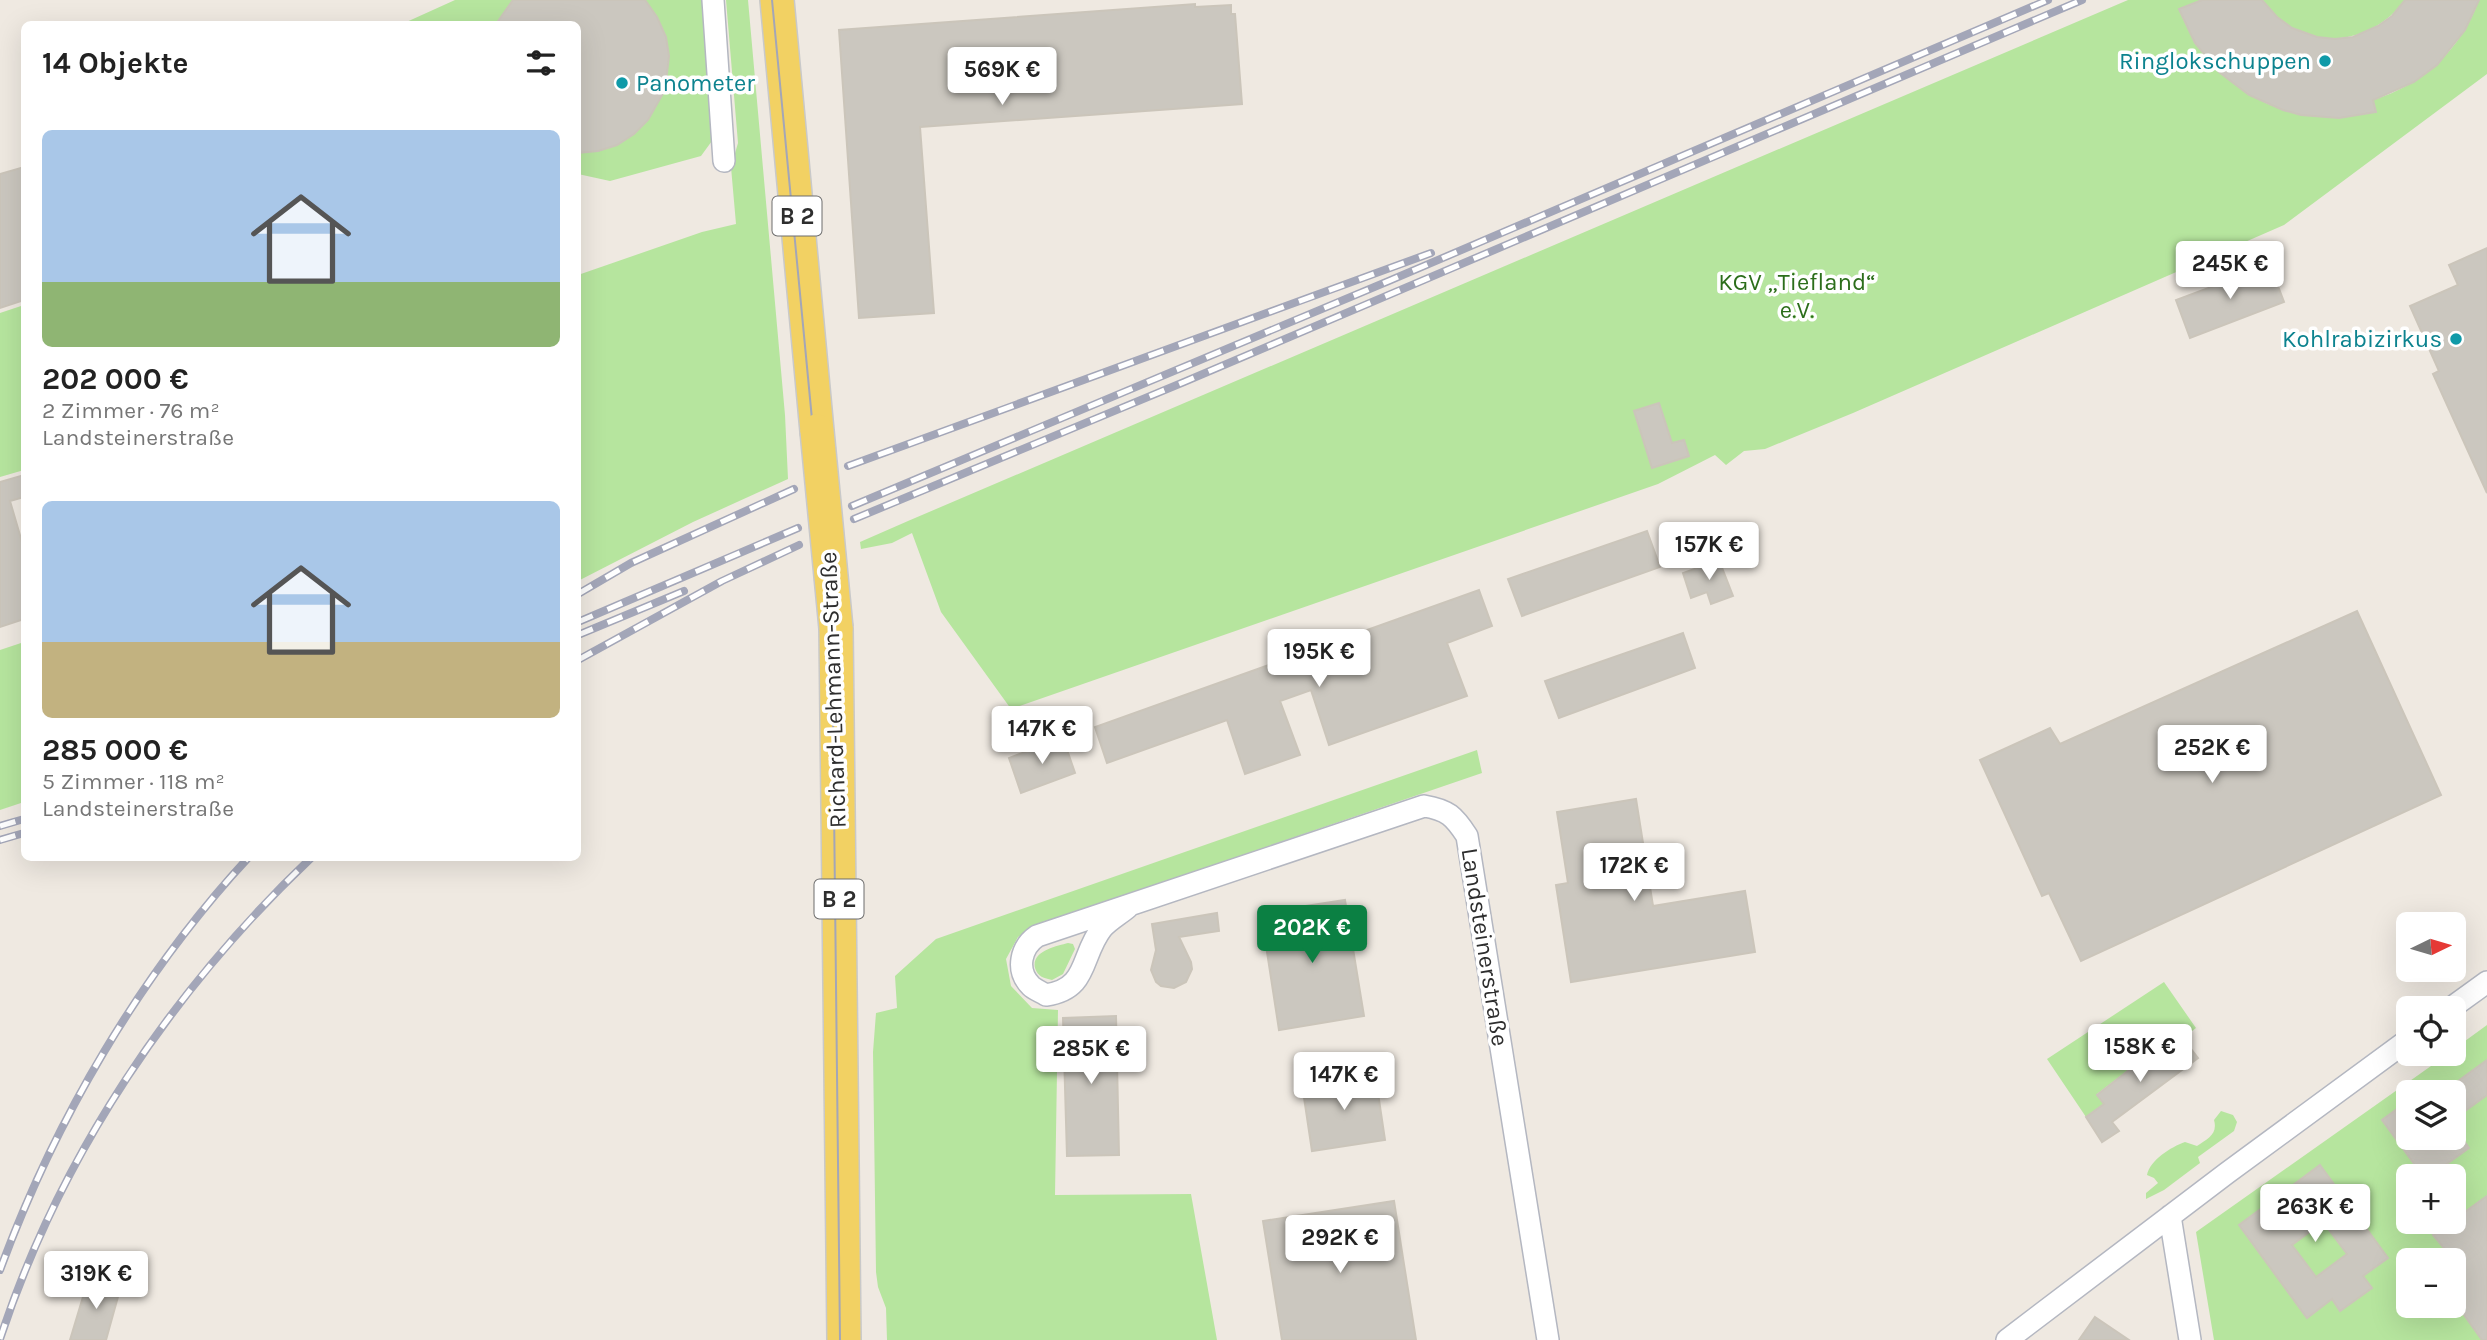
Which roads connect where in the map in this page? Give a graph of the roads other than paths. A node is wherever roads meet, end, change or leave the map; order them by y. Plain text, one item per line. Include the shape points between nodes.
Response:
1 (713, 0) edge
2 (777, 0) edge
3 (724, 161) dead end
4 (1128, 907) junction
5 (2487, 982) edge
6 (2466, 997) edge
7 (2396, 1049) edge
8 (2170, 1216) junction
9 (844, 1340) edge
10 (1548, 1340) edge
11 (2007, 1340) edge
12 (2190, 1340) edge

1 - 3 street
2 - 9 main road, Richard-Lehmann-Straße / B 2, bridge via 835,628
4 - 4 street, Landsteinerstraße via 1026,943 1024,974 1030,985 1046,995 1068,989 1079,977 1102,928
4 - 10 street, Landsteinerstraße via 1424,806 1455,818 1467,836
5 - 6 street
7 - 8 street
8 - 11 street
8 - 12 street

